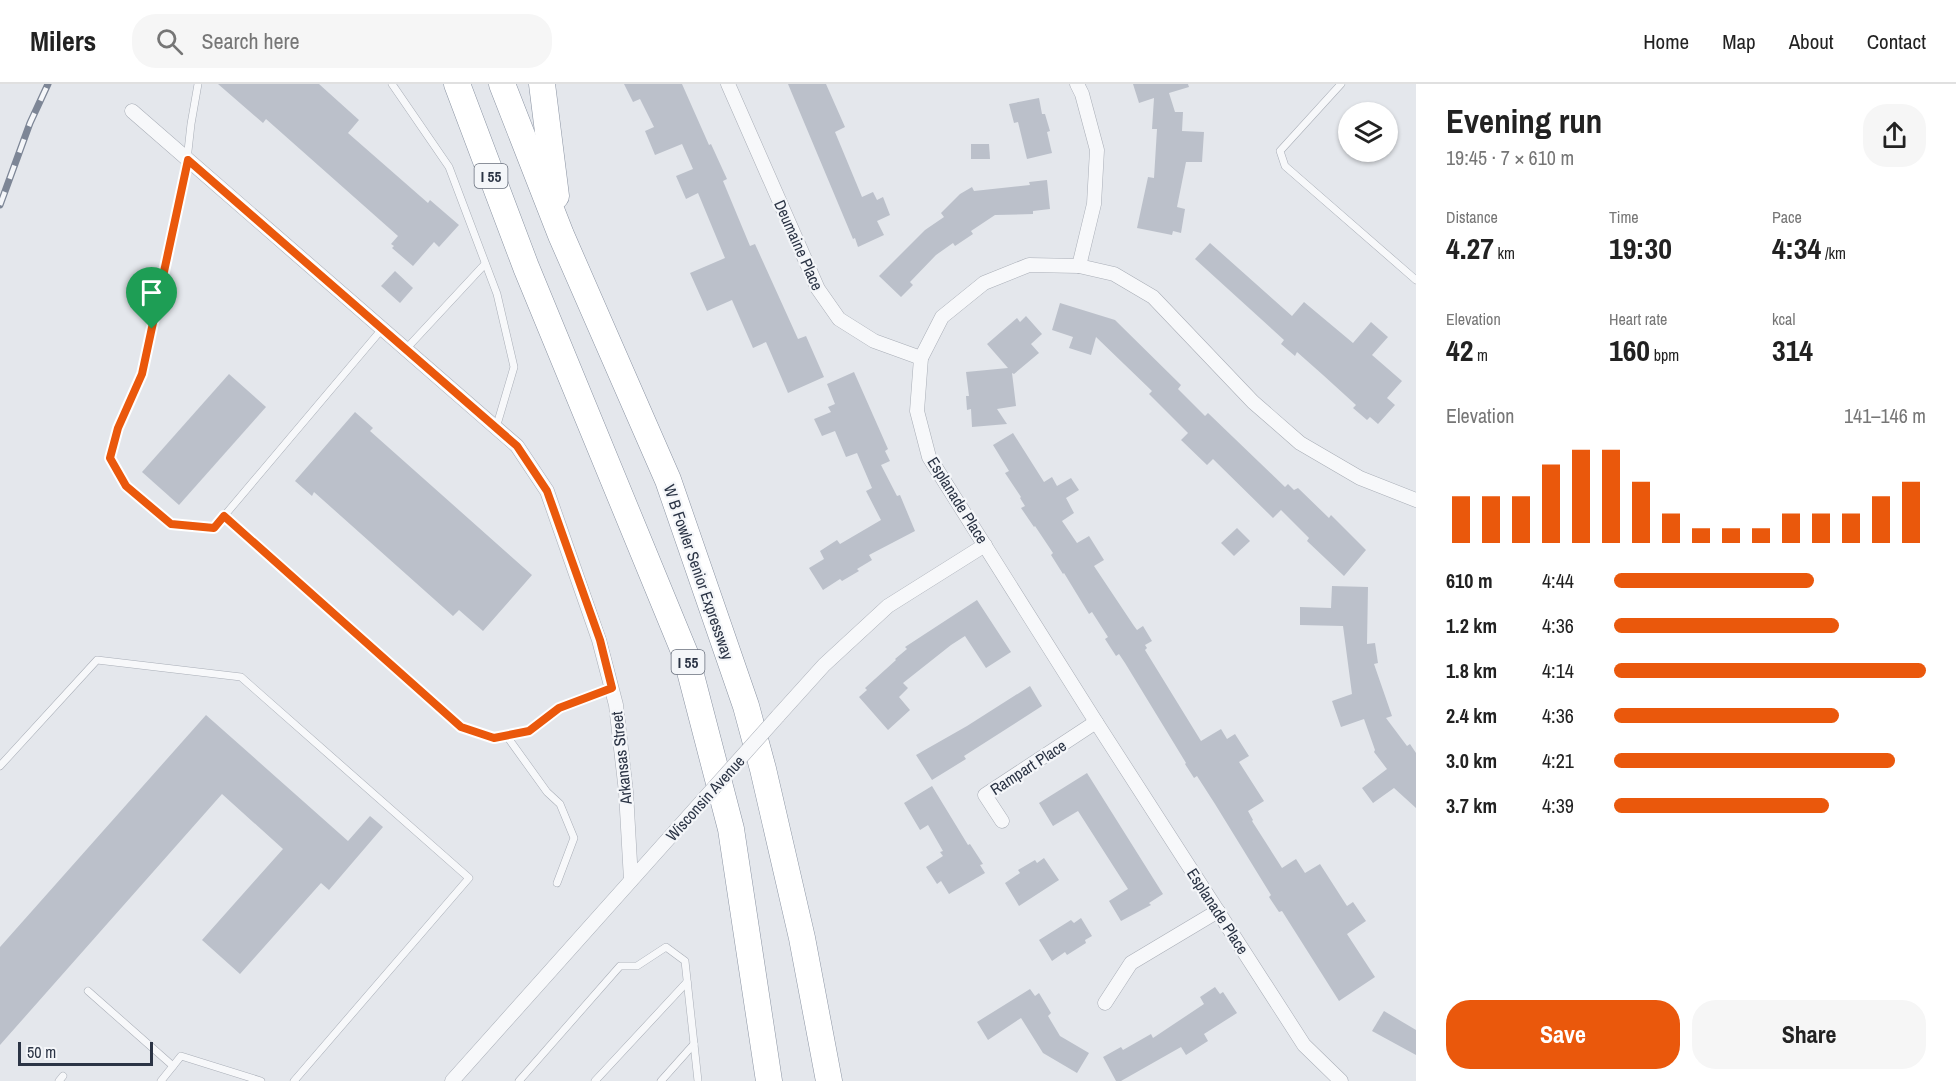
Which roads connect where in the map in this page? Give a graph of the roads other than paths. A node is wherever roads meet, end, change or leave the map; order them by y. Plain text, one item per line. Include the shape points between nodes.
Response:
1 (198, 84) edge
2 (392, 84) edge
3 (456, 84) edge
4 (502, 84) edge
5 (542, 84) edge
6 (728, 84) edge
7 (1077, 84) edge
8 (1341, 84) edge
9 (132, 111) dead end
10 (188, 160) junction
11 (561, 234) junction
12 (485, 264) junction
13 (1080, 266) junction
14 (1416, 280) edge
15 (382, 329) junction
16 (406, 350) junction
17 (921, 358) junction
18 (496, 428) junction
19 (1416, 500) edge
20 (224, 516) junction
21 (985, 545) junction
22 (612, 688) junction
23 (1096, 722) junction
24 (506, 735) junction
25 (0, 766) edge
26 (1002, 821) dead end
27 (631, 880) junction
28 (557, 883) dead end
29 (1218, 911) junction
30 (687, 982) junction
31 (88, 991) dead end
32 (1105, 1003) dead end
33 (694, 1044) junction
34 (173, 1066) junction
35 (160, 1081) edge
36 (261, 1081) edge
37 (294, 1081) edge
38 (452, 1081) edge
39 (519, 1081) edge
40 (595, 1081) edge
41 (661, 1081) edge
42 (699, 1081) edge
43 (769, 1081) edge
44 (829, 1081) edge
45 (1341, 1081) edge

1 - 10 lane
2 - 12 lane via 449,167
3 - 43 highway, I 55 via 526,267 686,656 731,829
4 - 11 highway, W B Fowler Senior Expressway / I 55
5 - 11 highway
6 - 17 street, Deumaine Place via 818,289 838,319 874,341
7 - 13 street via 1097,150 1094,204
8 - 14 lane via 1280,151 1285,166
9 - 10 street, Arkansas Street
10 - 15 street, Arkansas Street
10 - 20 lane via 142,374 118,428 110,458 126,486 171,524 214,528
11 - 44 highway, W B Fowler Senior Expressway / I 55 via 668,480 746,706 802,938
12 - 16 lane
12 - 18 lane via 497,294 514,367
13 - 17 street, Esplanade Place via 1029,265 984,283 942,317
13 - 19 street, Esplanade Place via 1114,274 1153,297 1253,402 1300,443 1360,478
15 - 16 street, Arkansas Street
15 - 20 lane
16 - 18 street, Arkansas Street
17 - 21 street, Esplanade Place via 917,411 929,457
18 - 22 street, Arkansas Street via 517,446 547,491 600,640
20 - 24 lane via 461,727 494,738
21 - 23 street, Esplanade Place
21 - 27 street, Wisconsin Avenue, bridge via 888,606 824,665
22 - 24 lane via 559,708 529,731
22 - 27 street, Arkansas Street via 626,792
23 - 26 street, Rampart Place via 985,795
23 - 29 street, Esplanade Place
24 - 28 lane via 560,804 574,838
25 - 37 lane via 98,660 241,677 469,878
27 - 38 street, Wisconsin Avenue
29 - 32 street via 1131,963
29 - 45 street, Esplanade Place via 1304,1045
30 - 33 lane
30 - 39 lane via 685,961 666,947 637,966 620,966
30 - 40 lane
31 - 34 lane
33 - 41 lane
33 - 42 lane
34 - 35 lane
34 - 36 lane via 182,1056

